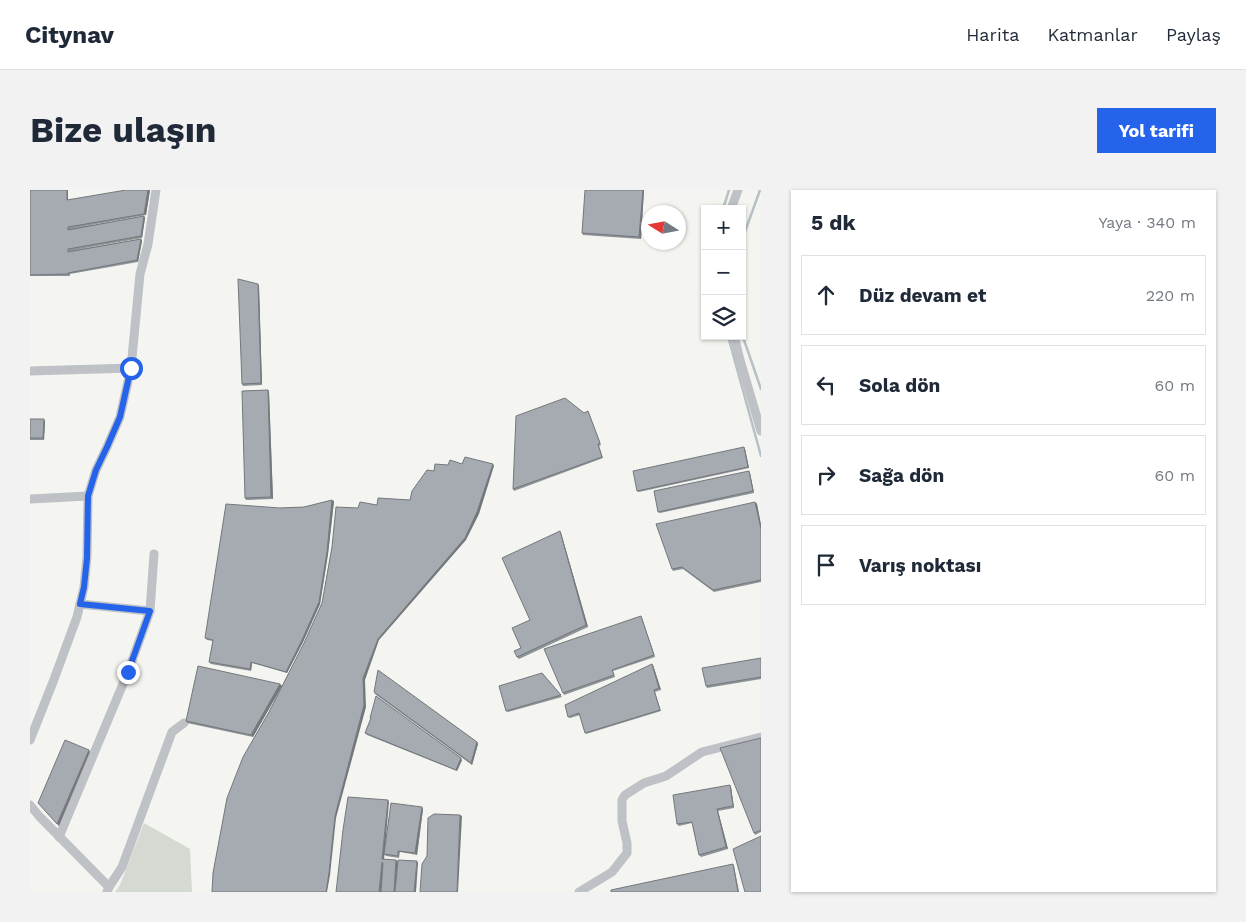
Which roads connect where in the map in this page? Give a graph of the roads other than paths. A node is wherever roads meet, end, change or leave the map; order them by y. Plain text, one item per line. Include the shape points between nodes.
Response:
1 (156, 190) edge
2 (738, 190) edge
3 (732, 205) edge
4 (735, 340) edge
5 (131, 368) junction
6 (30, 371) edge
7 (761, 431) edge
8 (88, 496) junction
9 (30, 499) edge
10 (154, 554) dead end
11 (80, 604) junction
12 (150, 611) junction
13 (184, 723) edge
14 (761, 737) edge
15 (30, 740) edge
16 (30, 805) edge
17 (59, 837) junction
18 (108, 889) edge
19 (579, 892) edge

1 - 5 street via 140,274
2 - 3 street
4 - 7 street
5 - 6 street
5 - 8 street via 120,417
8 - 9 street
8 - 11 street via 87,558
10 - 12 street
11 - 12 street
11 - 15 street
12 - 17 street
13 - 18 street via 172,732 122,867
14 - 19 street via 702,752 666,776 625,794 622,821 627,853 612,872
16 - 17 street
17 - 18 street

